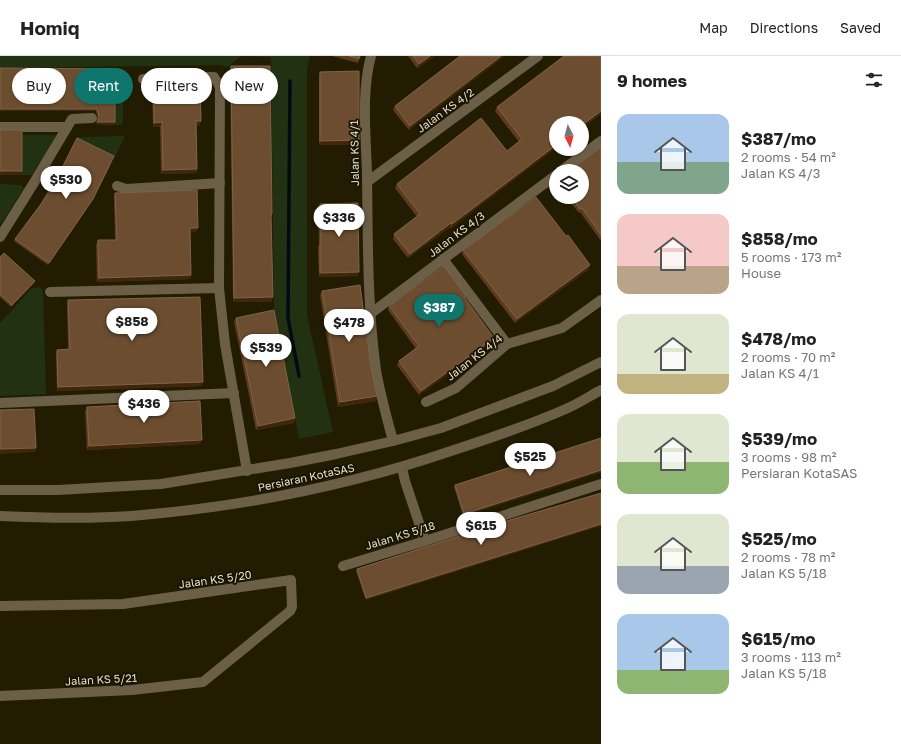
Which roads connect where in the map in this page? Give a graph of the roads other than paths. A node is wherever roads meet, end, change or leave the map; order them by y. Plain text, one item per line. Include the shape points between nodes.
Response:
1 (371, 56) edge
2 (538, 56) edge
3 (212, 77) edge
4 (92, 118) dead end
5 (0, 126) edge
6 (67, 127) junction
7 (601, 141) edge
8 (570, 164) edge
9 (549, 180) edge
10 (367, 182) junction
11 (220, 183) junction
12 (116, 186) dead end
13 (0, 237) edge
14 (443, 259) junction
15 (220, 288) junction
16 (50, 292) dead end
17 (601, 300) edge
18 (370, 314) junction
19 (507, 344) junction
20 (601, 362) edge
21 (601, 390) edge
22 (234, 393) junction
23 (0, 402) edge
24 (426, 402) dead end
25 (393, 441) junction
26 (402, 468) junction
27 (247, 471) junction
28 (601, 484) edge
29 (0, 490) edge
30 (0, 516) edge
31 (425, 540) junction
32 (343, 566) dead end
33 (0, 606) edge
34 (203, 682) joint
35 (0, 696) edge

1 - 10 street, Jalan KS 4/1 via 366,73
2 - 10 street, Jalan KS 4/2
3 - 11 street via 220,87
4 - 6 street via 72,119
5 - 6 street
6 - 13 street
7 - 8 street
9 - 14 street, Jalan KS 4/3
10 - 18 street, Jalan KS 4/1
11 - 12 street via 126,189
11 - 15 street
14 - 18 street, Jalan KS 4/3
14 - 19 street
15 - 16 street
15 - 22 street via 225,344
17 - 19 street, Jalan KS 4/4 via 562,328
18 - 25 street, Jalan KS 4/1 via 376,371
19 - 24 street, Jalan KS 4/4 via 456,388
20 - 25 street, Persiaran KotaSAS via 553,386 441,428
21 - 26 street, Persiaran KotaSAS via 528,425
22 - 23 street
22 - 27 street
25 - 27 street, Persiaran KotaSAS
26 - 30 street, Persiaran KotaSAS via 329,486 229,504 130,516
26 - 31 street
27 - 29 street, Persiaran KotaSAS via 161,484 58,490
28 - 31 street, Jalan KS 5/18
31 - 32 street, Jalan KS 5/18
33 - 34 street, Jalan KS 5/20 via 123,604 291,580 290,611
34 - 35 street, Jalan KS 5/21 via 132,690

